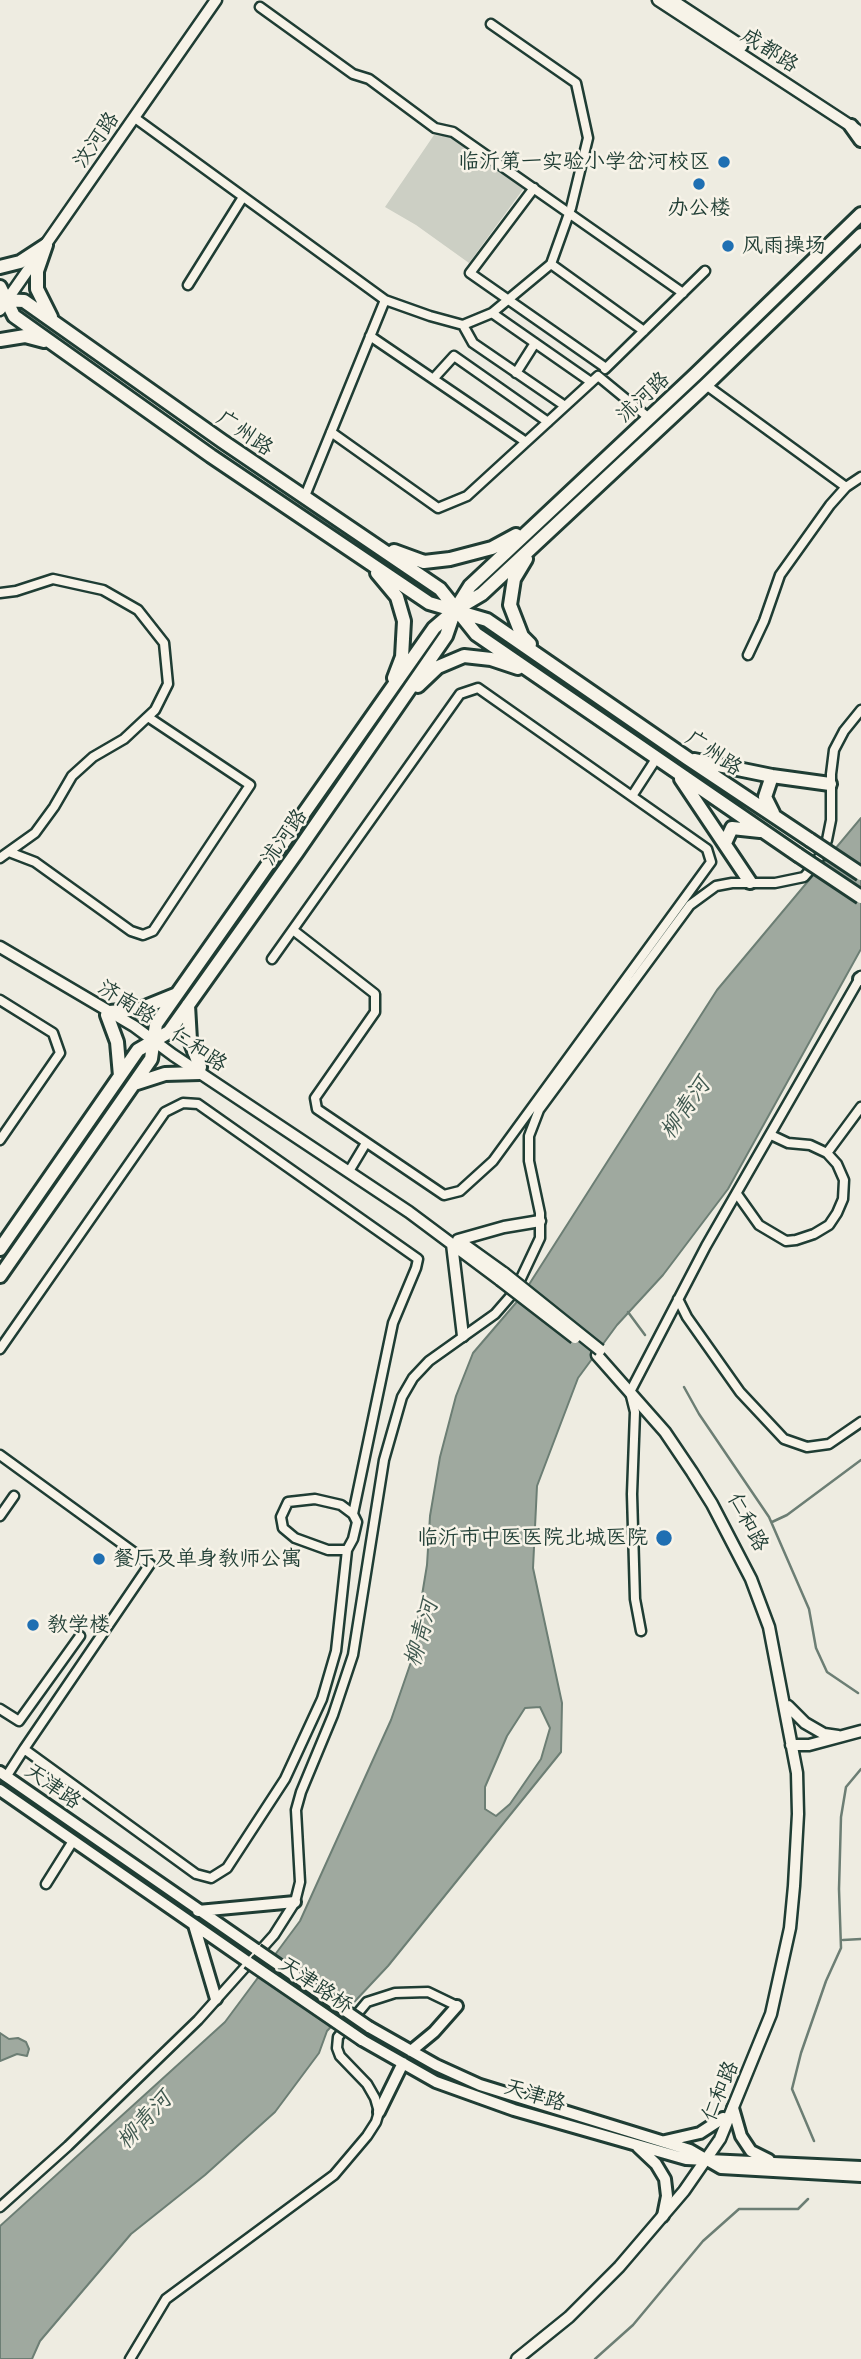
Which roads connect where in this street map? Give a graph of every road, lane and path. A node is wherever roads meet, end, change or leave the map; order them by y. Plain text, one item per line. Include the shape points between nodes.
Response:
1 (216, 0) edge
2 (658, 0) edge
3 (672, 0) edge
4 (260, 7) dead end
5 (491, 24) dead end
6 (135, 118) junction
7 (858, 127) edge
8 (861, 140) edge
9 (534, 188) junction
10 (243, 197) junction
11 (569, 213) junction
12 (859, 214) edge
13 (861, 235) edge
14 (46, 245) junction
15 (551, 264) junction
16 (0, 267) edge
17 (705, 271) dead end
18 (188, 285) dead end
19 (0, 287) edge
20 (683, 293) junction
21 (385, 300) junction
22 (509, 300) junction
23 (1, 304) edge
24 (492, 313) junction
25 (55, 323) junction
26 (463, 324) junction
27 (644, 331) junction
28 (370, 336) junction
29 (0, 340) edge
30 (51, 343) junction
31 (535, 343) junction
32 (606, 368) junction
33 (516, 373) junction
34 (434, 378) junction
35 (595, 379) junction
36 (706, 385) junction
37 (565, 406) junction
38 (649, 418) junction
39 (548, 422) junction
40 (331, 432) junction
41 (526, 442) junction
42 (861, 477) edge
43 (846, 487) junction
44 (305, 496) junction
45 (532, 527) junction
46 (538, 542) junction
47 (376, 545) junction
48 (368, 562) junction
49 (0, 593) edge
50 (455, 610) junction
51 (748, 655) dead end
52 (547, 662) junction
53 (531, 673) junction
54 (386, 698) junction
55 (400, 703) junction
56 (861, 709) edge
57 (148, 717) junction
58 (687, 758) junction
59 (656, 759) junction
60 (677, 773) junction
61 (772, 776) junction
62 (830, 784) junction
63 (632, 796) junction
64 (775, 817) junction
65 (762, 831) junction
66 (725, 843) junction
67 (9, 852) junction
68 (0, 858) edge
69 (861, 874) edge
70 (750, 882) junction
71 (861, 897) edge
72 (293, 930) junction
73 (0, 949) edge
74 (272, 959) dead end
75 (861, 978) edge
76 (177, 994) junction
77 (0, 1000) edge
78 (188, 1005) junction
79 (109, 1014) junction
80 (153, 1041) junction
81 (200, 1070) junction
82 (120, 1076) junction
83 (133, 1084) junction
84 (861, 1107) edge
85 (771, 1135) junction
86 (0, 1140) edge
87 (366, 1143) junction
88 (827, 1153) junction
89 (351, 1168) junction
90 (737, 1194) junction
91 (540, 1221) junction
92 (455, 1242) junction
93 (0, 1250) edge
94 (0, 1276) edge
95 (678, 1299) junction
96 (463, 1336) junction
97 (1, 1347) edge
98 (632, 1390) junction
99 (861, 1422) edge
100 (0, 1455) edge
101 (14, 1496) dead end
102 (353, 1514) junction
103 (0, 1516) edge
104 (355, 1531) junction
105 (373, 1534) junction
106 (347, 1550) junction
107 (641, 1631) dead end
108 (80, 1636) dead end
109 (788, 1706) junction
110 (0, 1709) edge
111 (861, 1731) edge
112 (842, 1736) junction
113 (791, 1745) junction
114 (24, 1749) junction
115 (3, 1774) edge
116 (0, 1790) edge
117 (73, 1841) junction
118 (46, 1884) dead end
119 (295, 1902) junction
120 (198, 1911) junction
121 (194, 1924) junction
122 (257, 1950) joint
123 (248, 1962) joint
124 (216, 1999) junction
125 (457, 2006) joint
126 (369, 2027) joint
127 (362, 2040) joint
128 (411, 2051) junction
129 (403, 2063) junction
130 (733, 2108) junction
131 (379, 2112) junction
132 (723, 2118) junction
133 (660, 2141) junction
134 (636, 2145) junction
135 (706, 2159) junction
136 (772, 2162) junction
137 (861, 2167) edge
138 (861, 2176) edge
139 (0, 2207) edge
140 (663, 2216) junction
141 (130, 2359) edge
142 (517, 2359) edge
143 (525, 2359) edge

1 - 6 street, 汶河路
2 - 7 street, 成都路
3 - 7 street, 成都路
4 - 9 street via 353,74 369,79 435,128 453,132
5 - 11 street via 576,83 588,138
6 - 10 street
6 - 14 street, 汶河路
7 - 8 main road
9 - 11 street
9 - 22 street via 470,273
10 - 18 street
10 - 21 street
11 - 15 street
11 - 20 street
12 - 38 main road, 沭河路
13 - 36 main road, 沭河路
14 - 16 main road via 20,262
14 - 23 street, 汶河路
14 - 25 main road via 37,271 37,289
15 - 22 street
15 - 27 street
17 - 20 street
19 - 23 main road, 广州路
20 - 27 street
21 - 26 street
21 - 28 street
22 - 24 street
22 - 32 street
23 - 25 main road, 广州路 via 24,301
23 - 30 main road, 广州路
24 - 26 street
24 - 31 street
25 - 44 main road, 广州路
26 - 33 street via 473,343
27 - 32 street
28 - 34 street
28 - 40 street
29 - 30 main road via 25,336
30 - 48 main road, 广州路
31 - 33 street
31 - 35 street
32 - 35 street
33 - 37 street
34 - 39 street via 454,356
34 - 41 street
35 - 37 street
35 - 38 street
36 - 43 street
36 - 46 main road, 沭河路
37 - 39 street
38 - 45 main road, 沭河路
39 - 41 street
40 - 41 street via 438,508 467,496
40 - 44 street
42 - 43 street
43 - 51 street via 780,575
44 - 47 main road, 广州路
45 - 47 main road via 492,548 450,559 424,562
45 - 50 main road, 沭河路 via 470,586
46 - 50 main road, 沭河路 via 482,594
46 - 52 main road via 514,579 510,606 522,636
47 - 50 main road, 广州路 via 440,589
48 - 50 main road, 广州路 via 429,603
48 - 54 main road via 397,597 404,621 402,657
49 - 57 street via 53,579 103,590 138,610 164,643 168,684
50 - 52 main road, 广州路 via 487,620
50 - 53 main road, 广州路 via 477,634
50 - 54 main road, 沭河路 via 434,628
50 - 55 main road, 沭河路 via 446,636
52 - 58 main road, 广州路
53 - 55 main road via 491,659 464,656 438,667
53 - 59 main road, 广州路
54 - 76 main road, 沭河路
55 - 78 main road, 沭河路
56 - 62 street via 834,750
57 - 67 street via 72,776 35,833
57 - 67 street via 250,785 153,931 143,935 131,931 35,862
58 - 61 main road
58 - 64 main road, 广州路
59 - 60 main road, 广州路
59 - 63 street
60 - 65 main road, 广州路
60 - 66 main road
61 - 62 main road
61 - 64 main road via 765,797
62 - 70 street via 831,820 817,862 804,877
63 - 72 street via 478,688 460,694
63 - 87 street via 707,849 711,862 493,1161 460,1191 444,1195
64 - 69 main road, 广州路, bridge
65 - 66 main road via 732,828
65 - 71 main road, 广州路, bridge
66 - 70 main road
67 - 68 street
70 - 91 street via 716,887 690,905 539,1110 529,1136 529,1161
72 - 74 street
72 - 87 street via 375,994 375,1012 315,1098 317,1109
73 - 79 street, 济南路
75 - 85 street
76 - 79 main road via 140,1009
76 - 80 main road, 沭河路 via 156,1024
77 - 86 street via 53,1032 60,1053
78 - 80 main road, 沭河路 via 169,1032
78 - 81 main road via 190,1040
79 - 80 street, 济南路
79 - 82 main road
80 - 81 street, 仁和路
80 - 82 main road, 沭河路 via 138,1050
80 - 83 main road, 沭河路 via 151,1059
81 - 83 main road
81 - 89 street, 仁和路
81 - 92 street, 仁和路
82 - 93 main road, 沭河路
83 - 94 main road, 沭河路
84 - 88 street
85 - 88 street
85 - 90 street
87 - 89 street
88 - 90 street via 844,1180 843,1199 829,1225 814,1234 786,1241 759,1225
89 - 92 street, 仁和路
90 - 95 street
91 - 92 street
91 - 96 street via 540,1238 515,1291 495,1314
92 - 96 street
92 - 98 street, 仁和路, bridge via 598,1352
95 - 98 street
95 - 99 street via 740,1392 785,1438 807,1447 829,1444
96 - 105 street via 429,1361 402,1397 384,1460
97 - 102 street via 165,1112 183,1103 198,1104 418,1259 393,1323
98 - 107 street via 635,1600
98 - 109 street, 仁和路 via 696,1469 756,1577 774,1625
98 - 113 street, 仁和路 via 692,1472 751,1579 769,1627
100 - 114 street via 150,1564
101 - 103 street
102 - 104 street
102 - 106 street via 341,1505 315,1499 288,1502 281,1517 283,1528 295,1538 328,1550
104 - 105 street
104 - 106 street
105 - 119 street via 353,1655 296,1810 300,1882
106 - 114 street via 336,1651 322,1699 285,1779 227,1868 211,1878 195,1874
108 - 110 street via 19,1721
109 - 112 street via 824,1734
109 - 113 street, 仁和路
111 - 112 street
112 - 113 street
113 - 130 street, 仁和路 via 798,1814 790,1928 771,2014
113 - 132 street, 仁和路 via 793,1826 779,1966 751,2056
114 - 115 street
115 - 120 main road, 天津路
116 - 117 main road, 天津路
117 - 118 street
117 - 121 main road, 天津路
119 - 120 main road
119 - 124 street via 274,1935
120 - 122 main road, 天津路
121 - 123 main road, 天津路
121 - 124 main road
122 - 126 main road, 天津路桥, bridge
123 - 127 main road, 天津路桥, bridge
124 - 139 street via 127,2090
125 - 128 main road
125 - 131 street via 428,1992 395,1993 367,2002 338,2037 340,2056 367,2084
126 - 128 main road, 天津路
127 - 129 main road, 天津路
128 - 133 main road, 天津路 via 480,2085
129 - 131 main road
129 - 134 main road, 天津路 via 436,2082 514,2110
130 - 135 street, 仁和路
130 - 136 main road via 751,2151
131 - 141 street via 368,2136 334,2175 166,2299
132 - 133 main road via 700,2133
132 - 135 street, 仁和路
133 - 135 main road, 天津路
134 - 135 main road, 天津路 via 686,2159
134 - 140 main road via 665,2179
135 - 136 main road, 天津路
135 - 138 main road, 天津路 via 721,2168
135 - 140 street, 仁和路
135 - 143 street, 仁和路 via 688,2194 622,2270
136 - 137 main road, 天津路
140 - 142 street, 仁和路 via 594,2293

